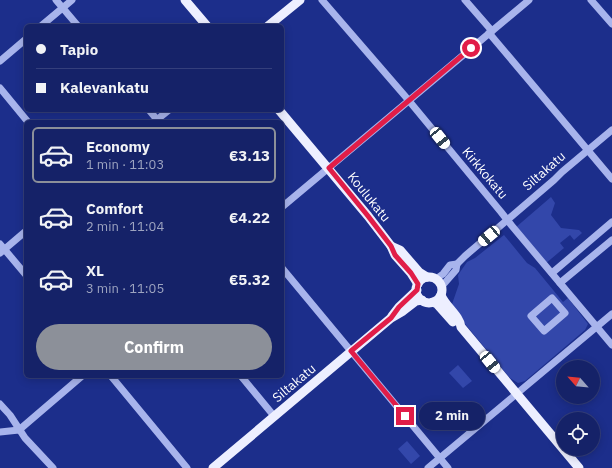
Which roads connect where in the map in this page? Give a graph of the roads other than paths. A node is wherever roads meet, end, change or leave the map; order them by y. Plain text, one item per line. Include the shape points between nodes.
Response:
1 (56, 0) edge
2 (72, 0) edge
3 (186, 0) edge
4 (300, 0) edge
5 (322, 0) edge
6 (465, 0) edge
7 (529, 0) edge
8 (591, 0) edge
9 (63, 8) junction
10 (43, 24) edge
11 (76, 24) edge
12 (206, 24) edge
13 (270, 24) edge
14 (612, 24) edge
15 (490, 32) junction
16 (24, 41) edge
17 (0, 61) edge
18 (0, 88) edge
19 (409, 101) junction
20 (167, 112) edge
21 (281, 112) edge
22 (26, 120) edge
23 (158, 120) edge
24 (612, 130) edge
25 (588, 150) junction
26 (329, 168) junction
27 (612, 179) edge
28 (284, 205) edge
29 (507, 220) junction
30 (612, 222) edge
31 (24, 232) edge
32 (612, 240) edge
33 (391, 246) junction
34 (1, 249) edge
35 (457, 264) junction
36 (284, 270) edge
37 (24, 273) edge
38 (552, 273) junction
39 (431, 278) junction
40 (560, 283) junction
41 (417, 287) junction
42 (441, 291) junction
43 (422, 300) junction
44 (433, 302) junction
45 (612, 314) edge
46 (531, 316) joint
47 (391, 318) junction
48 (460, 327) junction
49 (597, 327) junction
50 (612, 345) edge
51 (351, 351) junction
52 (80, 378) edge
53 (113, 378) edge
54 (243, 378) edge
55 (517, 394) junction
56 (0, 404) edge
57 (274, 416) junction
58 (19, 430) junction
59 (0, 432) edge
60 (440, 458) junction
61 (53, 468) edge
62 (187, 468) edge
63 (213, 468) edge
64 (428, 468) edge
65 (448, 468) edge
66 (579, 468) edge

1 - 9 street
2 - 9 street
3 - 12 main road
4 - 13 main road
5 - 19 street, Kirkkokatu
6 - 15 street
7 - 15 street
8 - 14 street
9 - 10 street
9 - 11 street
15 - 19 street
15 - 25 street
16 - 17 street
18 - 22 street
19 - 26 street
19 - 29 street, Kirkkokatu
20 - 23 street
21 - 26 main road, Koulukatu
24 - 25 street, Siltakatu
25 - 27 street
25 - 29 street, Siltakatu
26 - 28 street
26 - 33 main road, Koulukatu
29 - 35 street, Siltakatu
29 - 38 street, Kirkkokatu
30 - 38 street
31 - 34 street
32 - 40 street
33 - 39 main road, Koulukatu via 400,250 419,272
33 - 41 main road, Koulukatu via 395,255 411,273
34 - 37 street
35 - 39 street, Siltakatu via 450,265 443,274
35 - 42 street, Siltakatu via 456,270
36 - 51 street
38 - 40 street, Kirkkokatu
39 - 41 main road via 423,279
39 - 42 main road via 440,283
40 - 49 street, Kirkkokatu
41 - 43 main road via 418,296
41 - 47 main road, Siltakatu
42 - 44 main road via 438,300
42 - 48 main road via 445,303 460,322
43 - 44 main road
43 - 47 main road, Siltakatu via 416,301
44 - 48 main road
45 - 49 street
46 - 46 street via 544,331 565,313 552,298
47 - 51 main road, Siltakatu
48 - 55 main road
49 - 50 street, Kirkkokatu
49 - 55 street
51 - 57 main road, Siltakatu
51 - 60 street
52 - 58 street
53 - 62 street
54 - 57 street
55 - 60 street
55 - 66 main road
56 - 58 street
57 - 63 main road, Siltakatu
58 - 59 street
58 - 61 street
60 - 64 street
60 - 65 street

